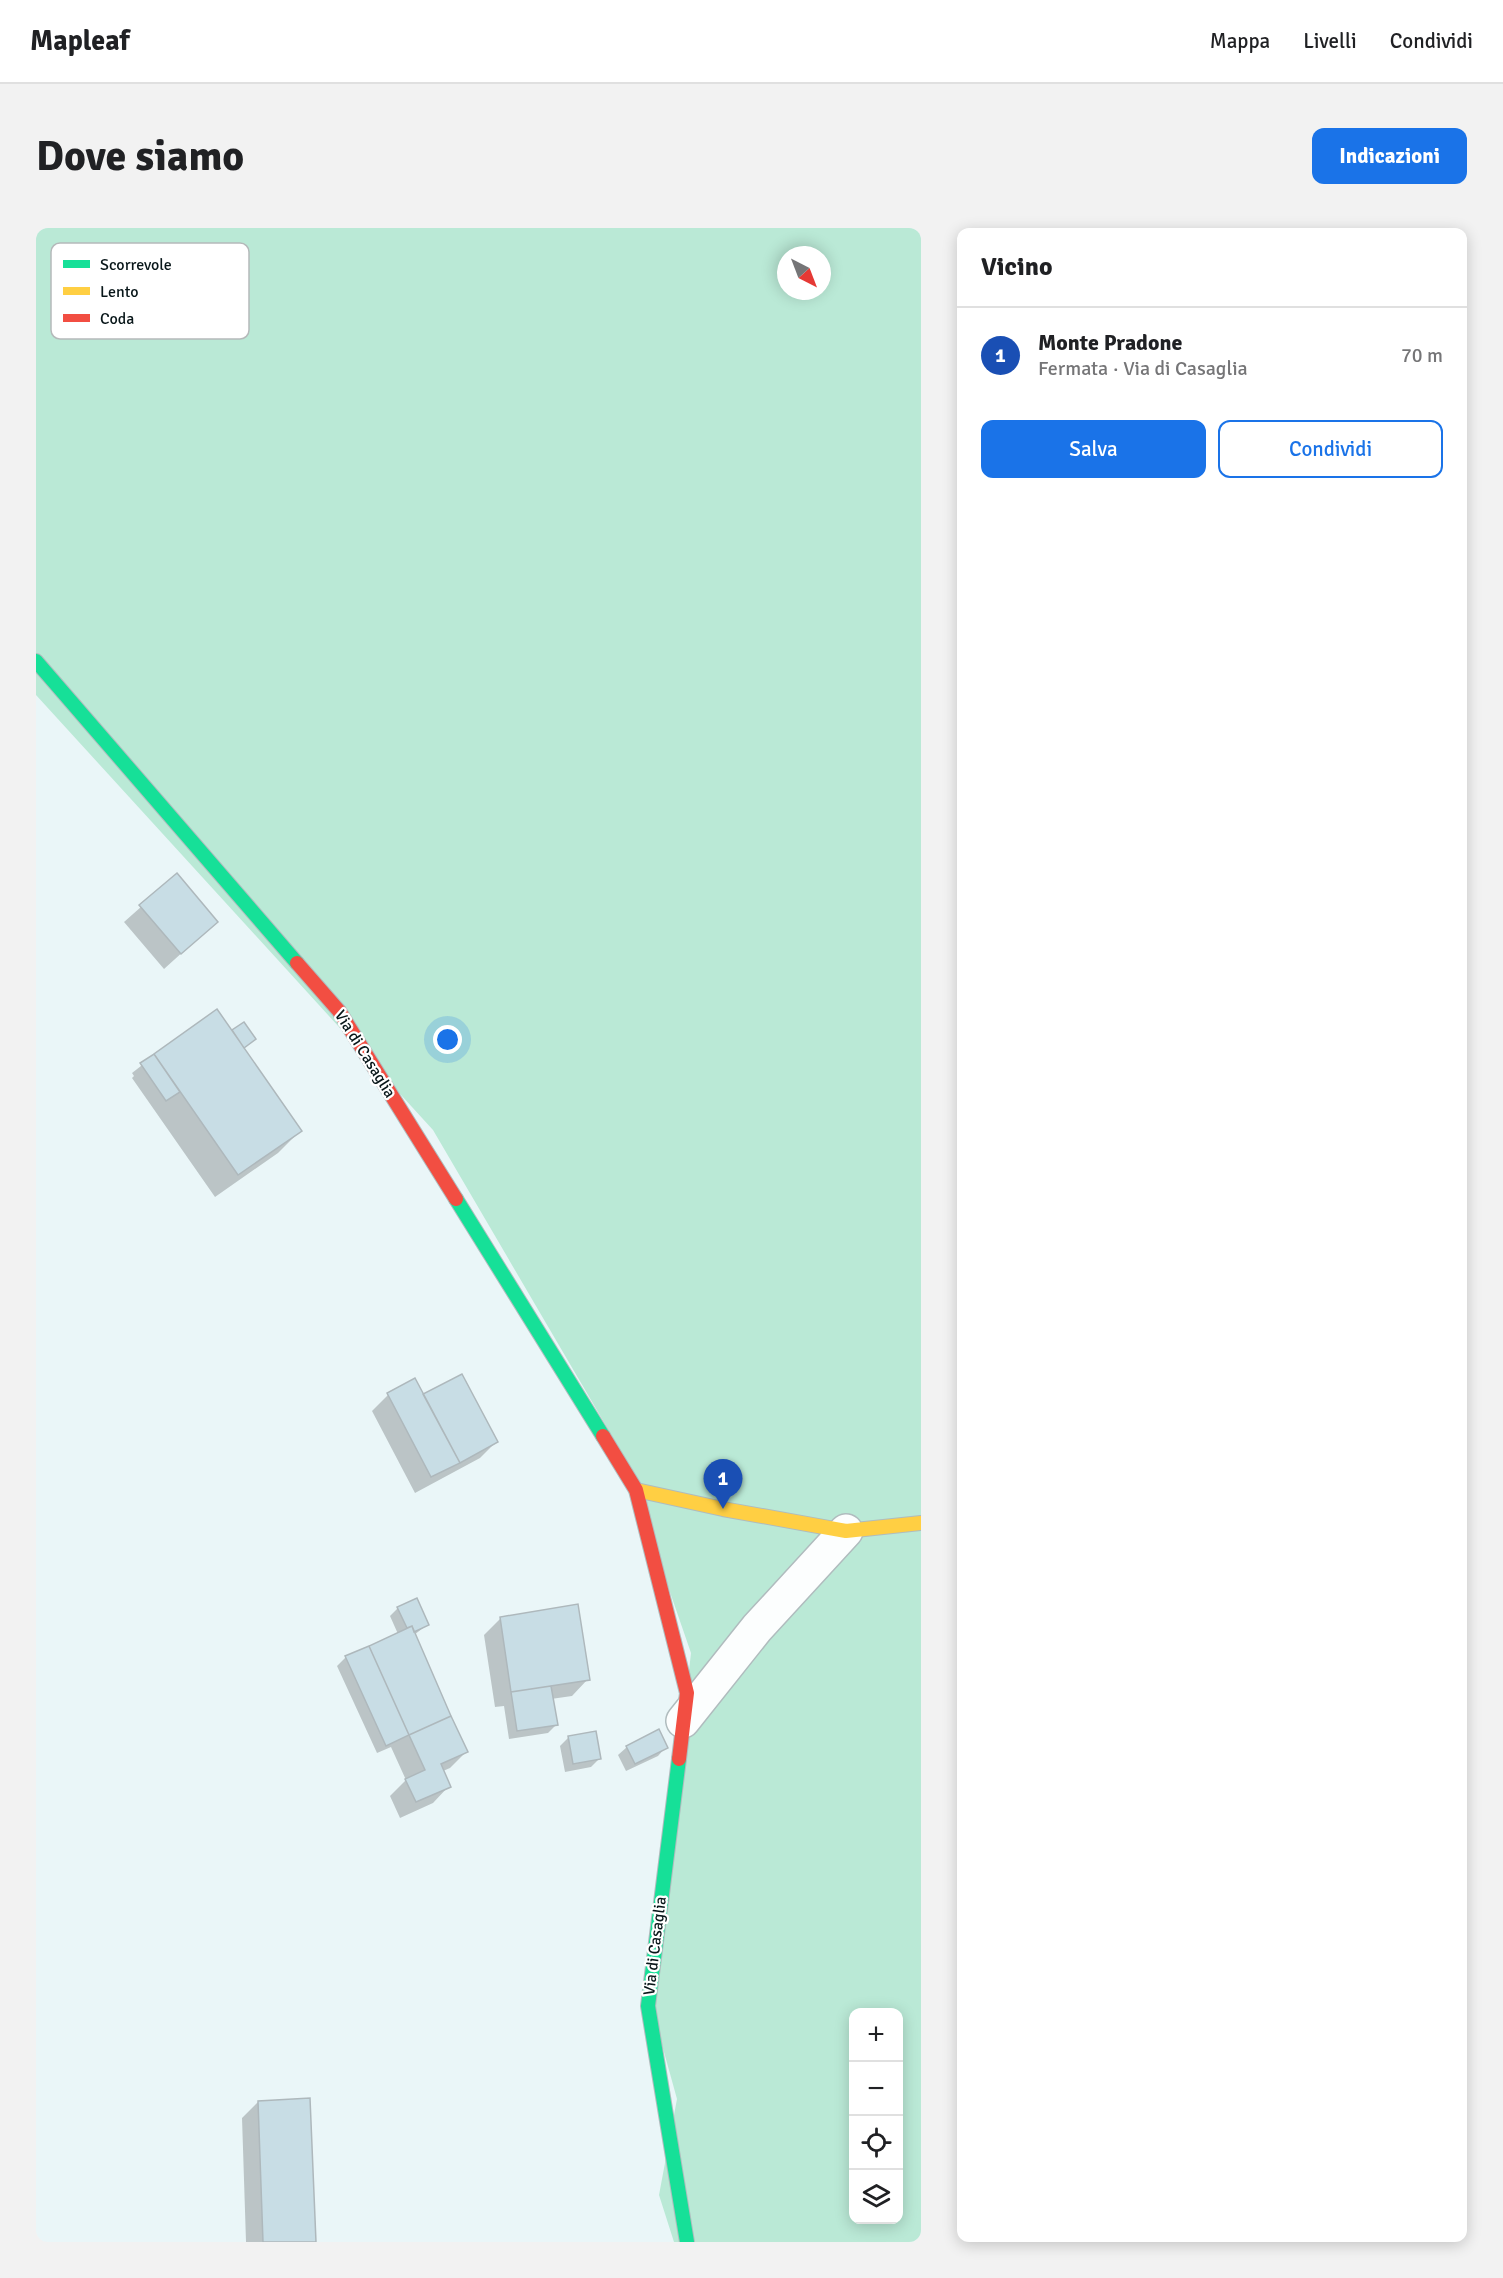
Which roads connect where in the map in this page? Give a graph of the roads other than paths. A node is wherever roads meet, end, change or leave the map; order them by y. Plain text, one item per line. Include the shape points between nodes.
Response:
1 (36, 661) edge
2 (636, 1490) junction
3 (921, 1523) edge
4 (846, 1531) junction
5 (683, 1721) junction
6 (687, 2242) edge

1 - 2 street, Via di Casaglia via 339,1011
2 - 4 street
2 - 5 street, Via di Casaglia via 687,1693
3 - 4 street
4 - 5 street via 757,1628
5 - 6 street, Via di Casaglia via 648,2006

